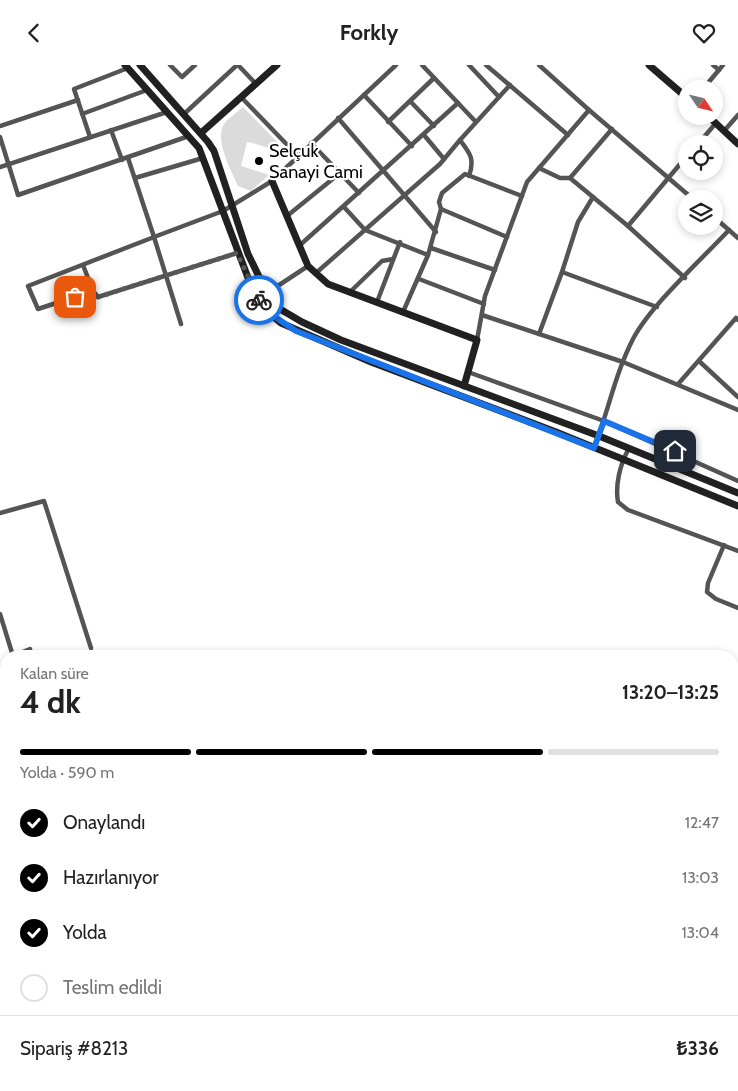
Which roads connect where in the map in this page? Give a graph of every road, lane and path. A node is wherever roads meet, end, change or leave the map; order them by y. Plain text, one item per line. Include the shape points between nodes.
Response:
1 (140, 65) edge
2 (170, 65) edge
3 (195, 65) edge
4 (238, 65) edge
5 (277, 65) edge
6 (396, 65) edge
7 (422, 65) edge
8 (469, 65) edge
9 (486, 65) edge
10 (539, 65) edge
11 (649, 65) edge
12 (712, 65) edge
13 (723, 65) edge
14 (126, 67) edge
15 (719, 70) junction
16 (434, 78) junction
17 (711, 80) edge
18 (256, 84) junction
19 (510, 85) junction
20 (147, 90) junction
21 (678, 90) edge
22 (364, 95) junction
23 (241, 97) junction
24 (499, 97) junction
25 (78, 100) junction
26 (410, 101) junction
27 (458, 103) junction
28 (589, 110) junction
29 (168, 112) junction
30 (82, 114) junction
31 (184, 114) junction
32 (738, 115) edge
33 (338, 118) junction
34 (388, 121) junction
35 (475, 121) junction
36 (714, 125) edge
37 (718, 125) edge
38 (0, 126) edge
39 (434, 126) junction
40 (612, 129) junction
41 (111, 130) junction
42 (724, 131) junction
43 (201, 133) junction
44 (424, 135) junction
45 (568, 135) junction
46 (706, 135) edge
47 (190, 136) junction
48 (0, 137) edge
49 (90, 137) junction
50 (460, 140) junction
51 (312, 143) junction
52 (738, 144) edge
53 (412, 146) junction
54 (298, 156) junction
55 (128, 158) junction
56 (203, 159) junction
57 (444, 159) junction
58 (122, 160) junction
59 (9, 164) junction
60 (678, 166) edge
61 (0, 167) edge
62 (540, 168) junction
63 (384, 172) junction
64 (340, 173) junction
65 (469, 176) junction
66 (570, 177) junction
67 (135, 178) junction
68 (668, 178) junction
69 (272, 181) junction
70 (682, 190) edge
71 (359, 193) junction
72 (404, 195) junction
73 (522, 197) junction
74 (593, 197) junction
75 (233, 206) junction
76 (344, 207) junction
77 (441, 209) junction
78 (223, 211) junction
79 (286, 216) junction
80 (723, 225) edge
81 (628, 226) junction
82 (365, 230) junction
83 (729, 230) junction
84 (436, 232) junction
85 (154, 237) junction
86 (507, 237) junction
87 (738, 238) edge
88 (400, 242) junction
89 (300, 246) junction
90 (431, 247) junction
91 (237, 253) junction
92 (428, 255) junction
93 (394, 259) junction
94 (83, 265) junction
95 (308, 266) junction
96 (495, 270) junction
97 (562, 272) junction
98 (316, 273) junction
99 (167, 275) junction
100 (685, 278) junction
101 (419, 279) junction
102 (93, 291) junction
103 (350, 292) junction
104 (267, 293) junction
105 (377, 302) junction
106 (484, 303) junction
107 (657, 307) junction
108 (403, 312) junction
109 (482, 315) junction
110 (737, 318) edge
111 (181, 324) dead end
112 (539, 334) junction
113 (477, 340) junction
114 (699, 361) junction
115 (623, 362) junction
116 (468, 372) junction
117 (679, 383) junction
118 (464, 386) junction
119 (738, 397) edge
120 (738, 409) edge
121 (604, 421) junction
122 (599, 436) junction
123 (594, 448) junction
124 (628, 450) junction
125 (623, 459) junction
126 (738, 481) edge
127 (738, 493) edge
128 (738, 506) edge
129 (0, 513) edge
130 (724, 545) junction
131 (738, 551) edge
132 (738, 608) edge
133 (0, 614) edge
134 (91, 648) dead end
135 (11, 650) edge

1 - 31 street
2 - 3 street via 182,77
4 - 18 street
4 - 31 street
5 - 18 street
6 - 22 street
7 - 16 street
8 - 24 street
9 - 19 street
10 - 28 street
11 - 21 street
12 - 15 street
13 - 15 street
14 - 20 street
14 - 25 street via 74,89
15 - 17 street
16 - 26 street
16 - 27 street
18 - 23 street
19 - 24 street
19 - 45 street
20 - 29 street
20 - 30 street
22 - 33 street
22 - 34 street
23 - 43 street
23 - 54 street
24 - 35 street
25 - 30 street
25 - 38 street
26 - 34 street
26 - 39 street
27 - 35 street
27 - 39 street
28 - 40 street
28 - 45 street
29 - 41 street
29 - 47 street
30 - 49 street
31 - 43 street
32 - 42 street
33 - 51 street
33 - 63 street
34 - 53 street
35 - 50 street
36 - 46 street
37 - 42 street
39 - 44 street
40 - 66 street
40 - 68 street
41 - 49 street
41 - 58 street
42 - 52 street
43 - 75 street via 214,151
44 - 53 street
44 - 57 street
45 - 62 street
47 - 55 street
47 - 56 street
48 - 59 street
49 - 59 street
50 - 57 street
50 - 65 street via 472,155
51 - 54 street
51 - 64 street
53 - 63 street
54 - 69 street
55 - 58 street
55 - 67 street
56 - 67 street
56 - 78 street
57 - 72 street
58 - 59 street via 18,195
59 - 61 street
60 - 68 street
62 - 66 street via 560,178
62 - 73 street via 527,182
63 - 71 street
63 - 72 street
64 - 71 street
64 - 79 street
65 - 73 street
65 - 77 street via 465,174 442,193
66 - 74 street
67 - 85 street
68 - 70 street
68 - 81 street
69 - 75 street
69 - 79 street
71 - 76 street
72 - 82 street
72 - 84 street
73 - 86 street
74 - 81 street
74 - 97 street via 578,222
75 - 78 street
75 - 104 street via 252,263
76 - 82 street
76 - 89 street
77 - 84 street
77 - 86 street
78 - 85 street
78 - 91 street
79 - 89 street
80 - 83 street
81 - 100 street
82 - 88 street
82 - 98 street
83 - 87 street
83 - 100 street
84 - 90 street
85 - 94 street
85 - 99 street
86 - 96 street
88 - 92 street
88 - 93 street
89 - 95 street
90 - 92 street
90 - 96 street
91 - 99 street
91 - 123 street via 254,291 269,313 281,323
92 - 101 street
93 - 103 street via 382,261
93 - 105 street
94 - 102 street
94 - 102 street via 28,286 38,309
95 - 98 street
95 - 104 street
96 - 106 street
97 - 107 street
97 - 112 street
98 - 103 street via 328,283
99 - 102 street via 98,297
99 - 111 street
100 - 107 street
101 - 106 street
101 - 108 street
103 - 105 street
104 - 118 street via 280,309 340,340
105 - 108 street
106 - 109 street
107 - 115 street via 634,338
108 - 113 street
109 - 112 street
109 - 113 street
110 - 114 street
112 - 115 street
113 - 116 street
114 - 117 street
114 - 119 street
115 - 117 street
115 - 121 street
116 - 118 street
116 - 121 street
117 - 120 street
118 - 122 street
121 - 122 street
121 - 126 street
122 - 123 street
122 - 124 street
123 - 125 street
124 - 125 street
124 - 127 street
125 - 128 street
125 - 130 street via 616,491 618,502 628,510
129 - 134 street via 44,501
130 - 131 street
130 - 132 street via 707,592
133 - 135 street

